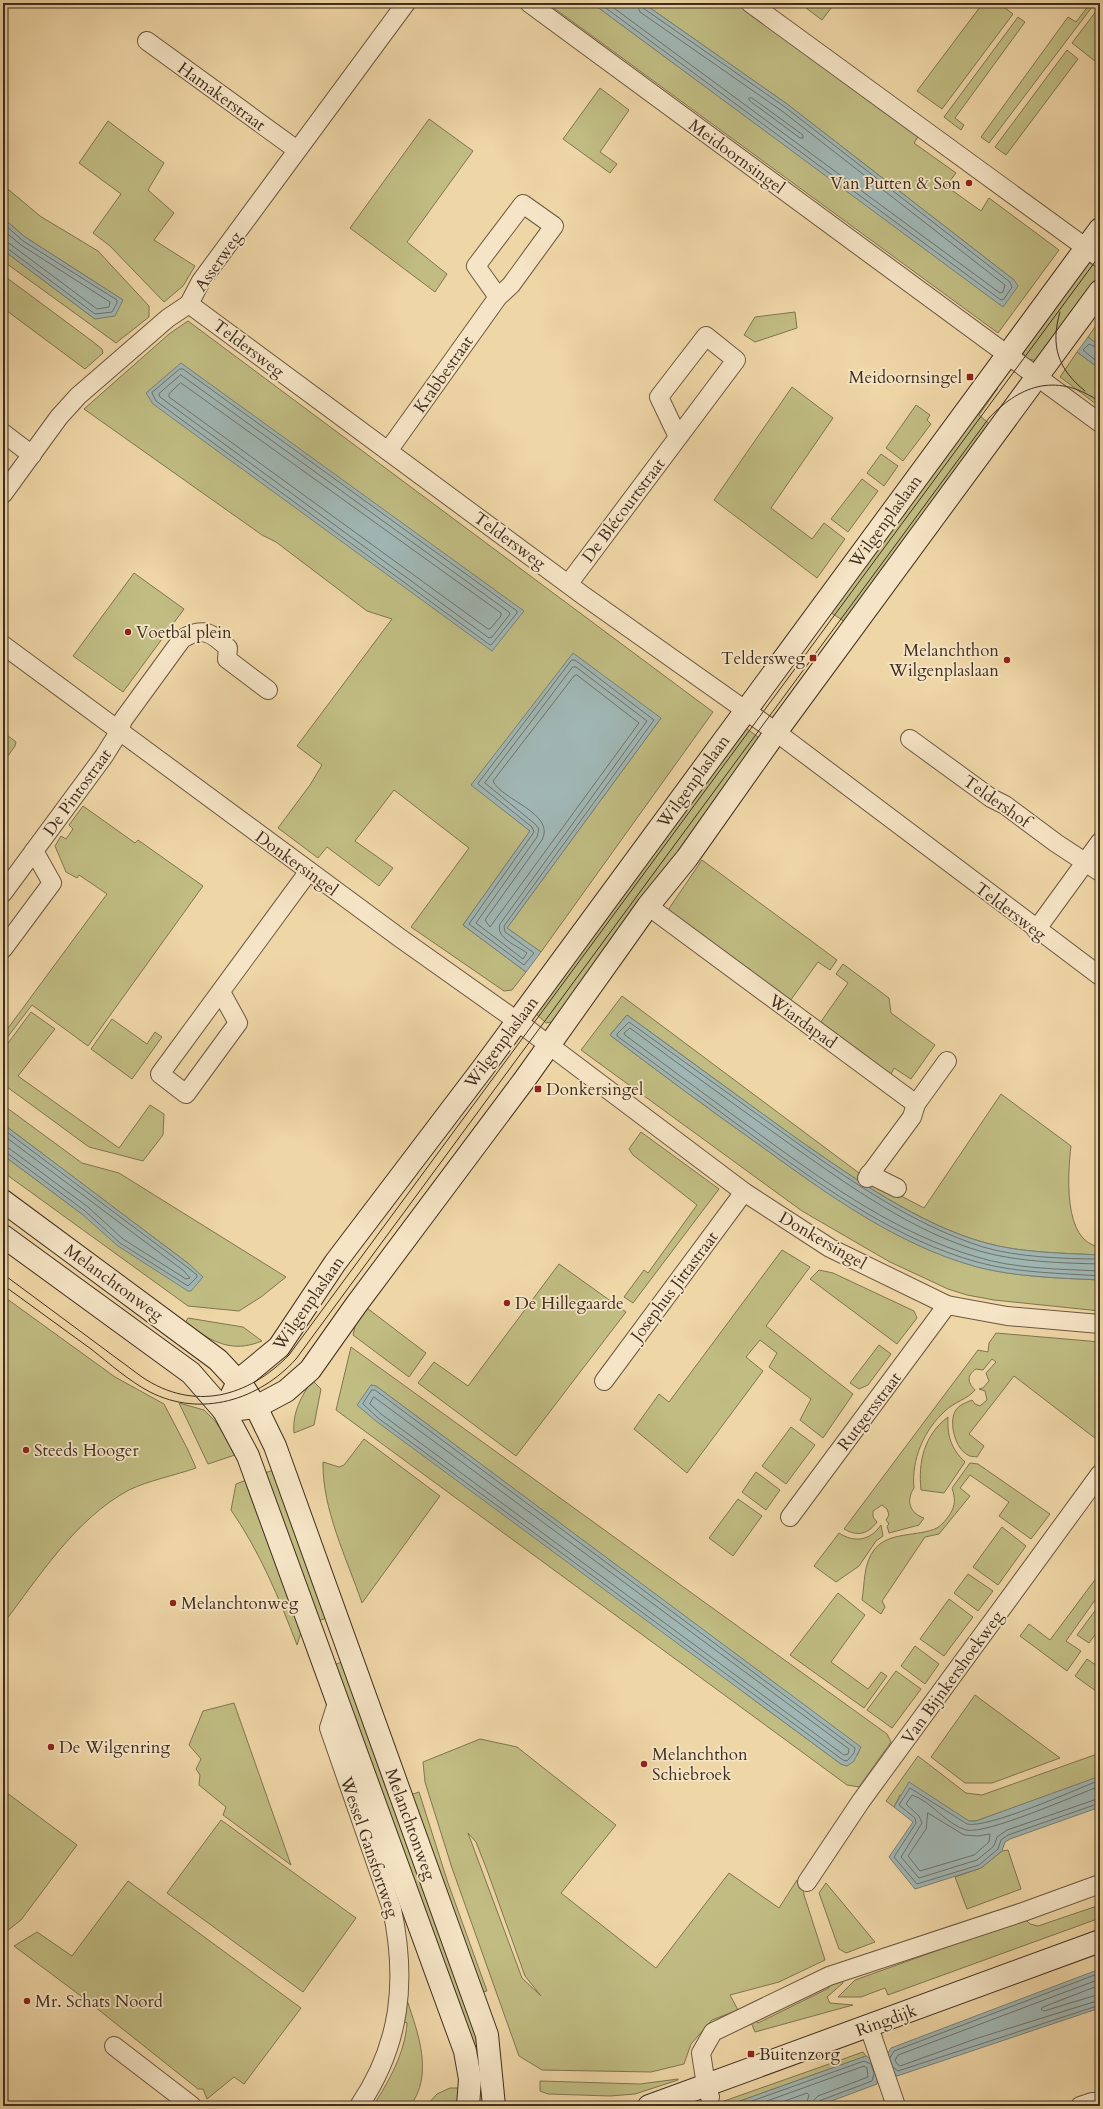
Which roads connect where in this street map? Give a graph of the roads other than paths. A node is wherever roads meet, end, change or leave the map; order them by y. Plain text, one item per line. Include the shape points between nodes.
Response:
1 (406, 3) edge
2 (529, 3) edge
3 (750, 3) edge
4 (147, 41) dead end
5 (297, 150) junction
6 (1100, 229) edge
7 (1093, 253) edge
8 (1100, 291) edge
9 (498, 297) junction
10 (189, 304) junction
11 (1008, 356) junction
12 (1037, 378) junction
13 (1100, 423) edge
14 (3, 433) edge
15 (678, 437) junction
16 (388, 451) junction
17 (32, 455) junction
18 (3, 494) edge
19 (569, 583) junction
20 (3, 645) edge
21 (268, 690) dead end
22 (744, 711) junction
23 (120, 732) junction
24 (776, 732) junction
25 (910, 739) dead end
26 (1100, 842) edge
27 (34, 852) junction
28 (1086, 862) junction
29 (309, 871) junction
30 (1100, 872) edge
31 (3, 893) edge
32 (648, 906) junction
33 (1036, 930) junction
34 (3, 949) edge
35 (1100, 976) edge
36 (221, 992) junction
37 (517, 1021) junction
38 (548, 1045) junction
39 (947, 1061) dead end
40 (916, 1104) junction
41 (897, 1188) dead end
42 (744, 1192) junction
43 (3, 1201) edge
44 (3, 1236) edge
45 (947, 1305) junction
46 (1100, 1324) edge
47 (239, 1380) junction
48 (604, 1381) dead end
49 (256, 1407) junction
50 (224, 1411) junction
51 (1100, 1474) edge
52 (790, 1517) dead end
53 (337, 1703) junction
54 (807, 1882) dead end
55 (1100, 1884) edge
56 (1100, 1941) edge
57 (1100, 1955) edge
58 (873, 2038) junction
59 (114, 2046) dead end
60 (708, 2091) junction
61 (893, 2098) edge
62 (1100, 2102) edge
63 (494, 2105) edge
64 (192, 2106) edge
65 (359, 2106) edge
66 (468, 2106) edge
67 (649, 2106) edge
68 (686, 2106) edge
69 (1080, 2106) edge

1 - 5 street, Asserweg
2 - 11 street, Meidoornsingel
3 - 7 street
4 - 5 street, Hamakerstraat
5 - 10 street, Asserweg via 201,281
6 - 7 street, Wilgenplaslaan
7 - 11 street, Wilgenplaslaan
8 - 12 street
9 - 9 street, Krabbestraat via 511,285 554,226 523,204 476,266
9 - 16 street, Krabbestraat
10 - 16 street, Teldersweg
10 - 17 street, Asserweg via 168,318 78,396
11 - 12 street, Meidoornsingel
11 - 22 street, Wilgenplaslaan
12 - 13 street, Meidoornsingel
12 - 24 street
14 - 17 street
15 - 15 street, De Blécourtstraat via 736,360 706,336 659,397
15 - 19 street, De Blécourtstraat
16 - 19 street, Teldersweg
17 - 18 street, Asserweg
19 - 22 street, Teldersweg
20 - 23 street, Donkersingel
21 - 23 street, De Pintostraat via 227,659 228,648 218,638 203,632 194,632 182,639 123,720
22 - 24 street, Teldersweg
22 - 37 street, Wilgenplaslaan
23 - 27 street, De Pintostraat
23 - 29 street, Donkersingel
24 - 32 street via 687,858
24 - 33 street, Teldersweg
25 - 28 street, Teldershof
26 - 28 street
27 - 31 street, De Pintostraat
27 - 34 street, De Pintostraat via 52,883
28 - 30 street, Teldershof
28 - 33 street
29 - 36 street
29 - 37 street, Donkersingel
32 - 38 street
32 - 40 street, Wiardapad
33 - 35 street, Teldersweg
36 - 36 street via 238,1023 186,1094 160,1074
37 - 38 street, Donkersingel
37 - 47 street, Wilgenplaslaan via 336,1263 279,1347
38 - 42 street, Donkersingel
38 - 49 street via 310,1370 286,1391
39 - 40 street
40 - 41 street via 912,1117 868,1176
42 - 45 street, Donkersingel via 830,1248
42 - 48 street, Josephus Jittastraat
43 - 47 street, Melanchtonweg via 218,1360
44 - 50 street, Melanchtonweg via 191,1373
45 - 46 street, Donkersingel via 1007,1316
45 - 52 street, Rutgersstraat
47 - 49 street, Melanchtonweg
47 - 50 street, Wilgenplaslaan
49 - 50 street
49 - 63 street, Melanchtonweg via 275,1446 487,2036
50 - 53 street, Melanchtonweg via 248,1456
51 - 54 street, Van Bijnkershoekweg via 861,1802
53 - 65 street, Wessel Gansfortweg via 329,1728 392,1909 397,1932 399,1982 392,2040 382,2067
53 - 66 street, Melanchtonweg via 465,2052 470,2079
55 - 60 street via 829,1976 713,2032 701,2053
56 - 58 street, Ringdijk
57 - 58 street, Ringdijk
58 - 60 street, Ringdijk
58 - 61 street
59 - 64 street
60 - 67 street, Ringdijk
60 - 68 street, Ringdijk
62 - 69 street

